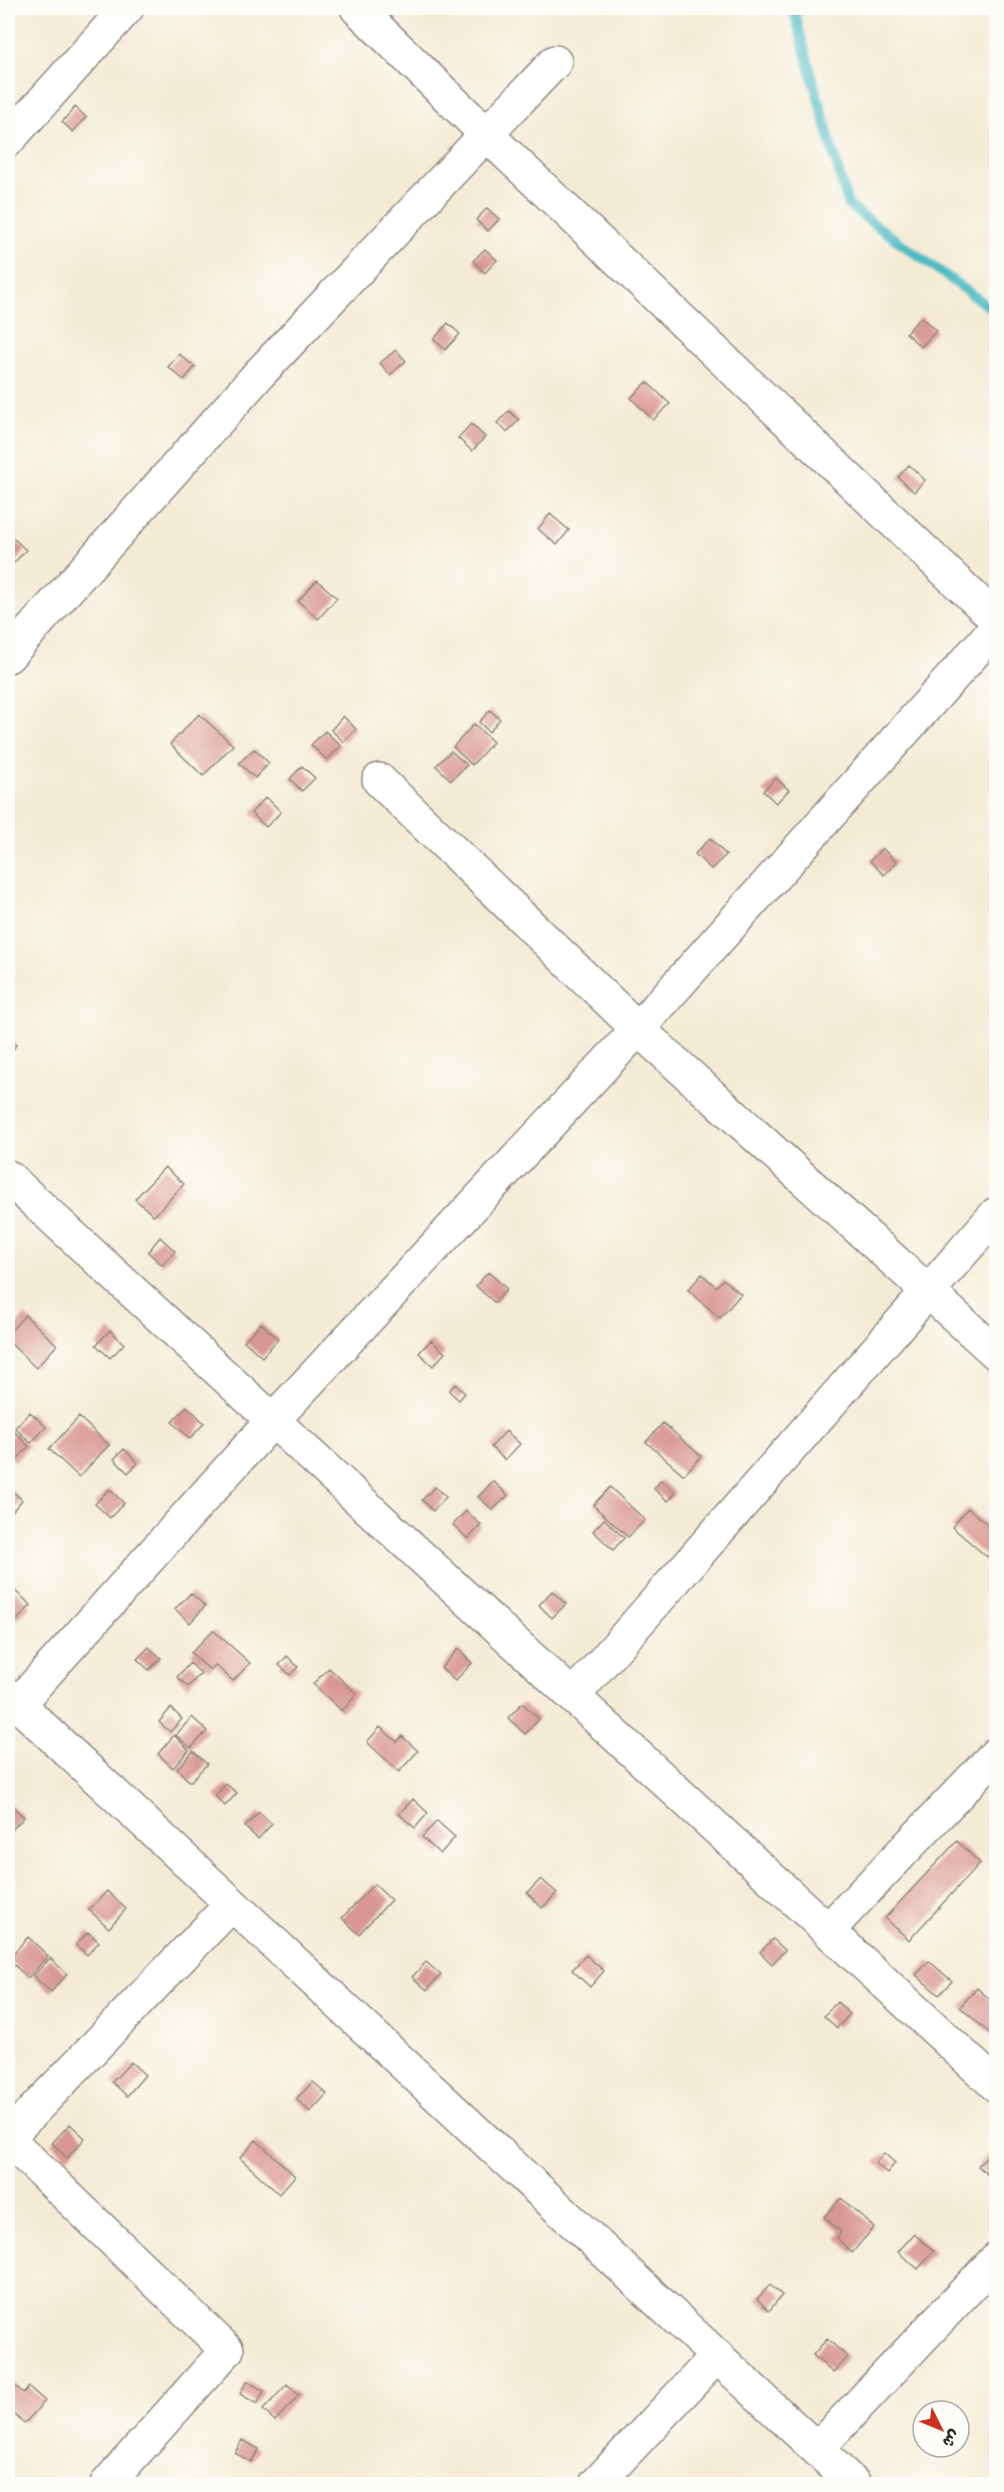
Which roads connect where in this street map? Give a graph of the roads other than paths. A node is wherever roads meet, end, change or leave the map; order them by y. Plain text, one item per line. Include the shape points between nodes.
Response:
1 (127, 8) edge
2 (357, 8) edge
3 (555, 62) dead end
4 (486, 134) junction
5 (8, 140) edge
6 (996, 619) edge
7 (996, 628) edge
8 (8, 656) edge
9 (379, 780) dead end
10 (638, 1029) junction
11 (8, 1177) edge
12 (996, 1214) edge
13 (929, 1291) junction
14 (996, 1353) edge
15 (273, 1420) junction
16 (574, 1695) junction
17 (13, 1699) edge
18 (996, 1754) edge
19 (232, 1904) junction
20 (829, 1929) junction
21 (996, 2085) edge
22 (8, 2138) edge
23 (996, 2259) edge
24 (717, 2356) junction
25 (817, 2449) junction
26 (106, 2484) edge
27 (596, 2484) edge
28 (855, 2484) edge

1 - 5 street
2 - 4 street
3 - 4 street
4 - 6 street
4 - 8 street via 260,374
7 - 10 street
9 - 10 street
10 - 13 street
10 - 15 street
11 - 15 street
12 - 13 street
13 - 14 street
13 - 16 street
15 - 16 street
15 - 17 street
16 - 20 street
17 - 19 street
18 - 20 street
19 - 22 street
19 - 24 street
20 - 21 street
22 - 26 street via 227,2349
23 - 25 street
24 - 25 street
24 - 27 street
25 - 28 street

